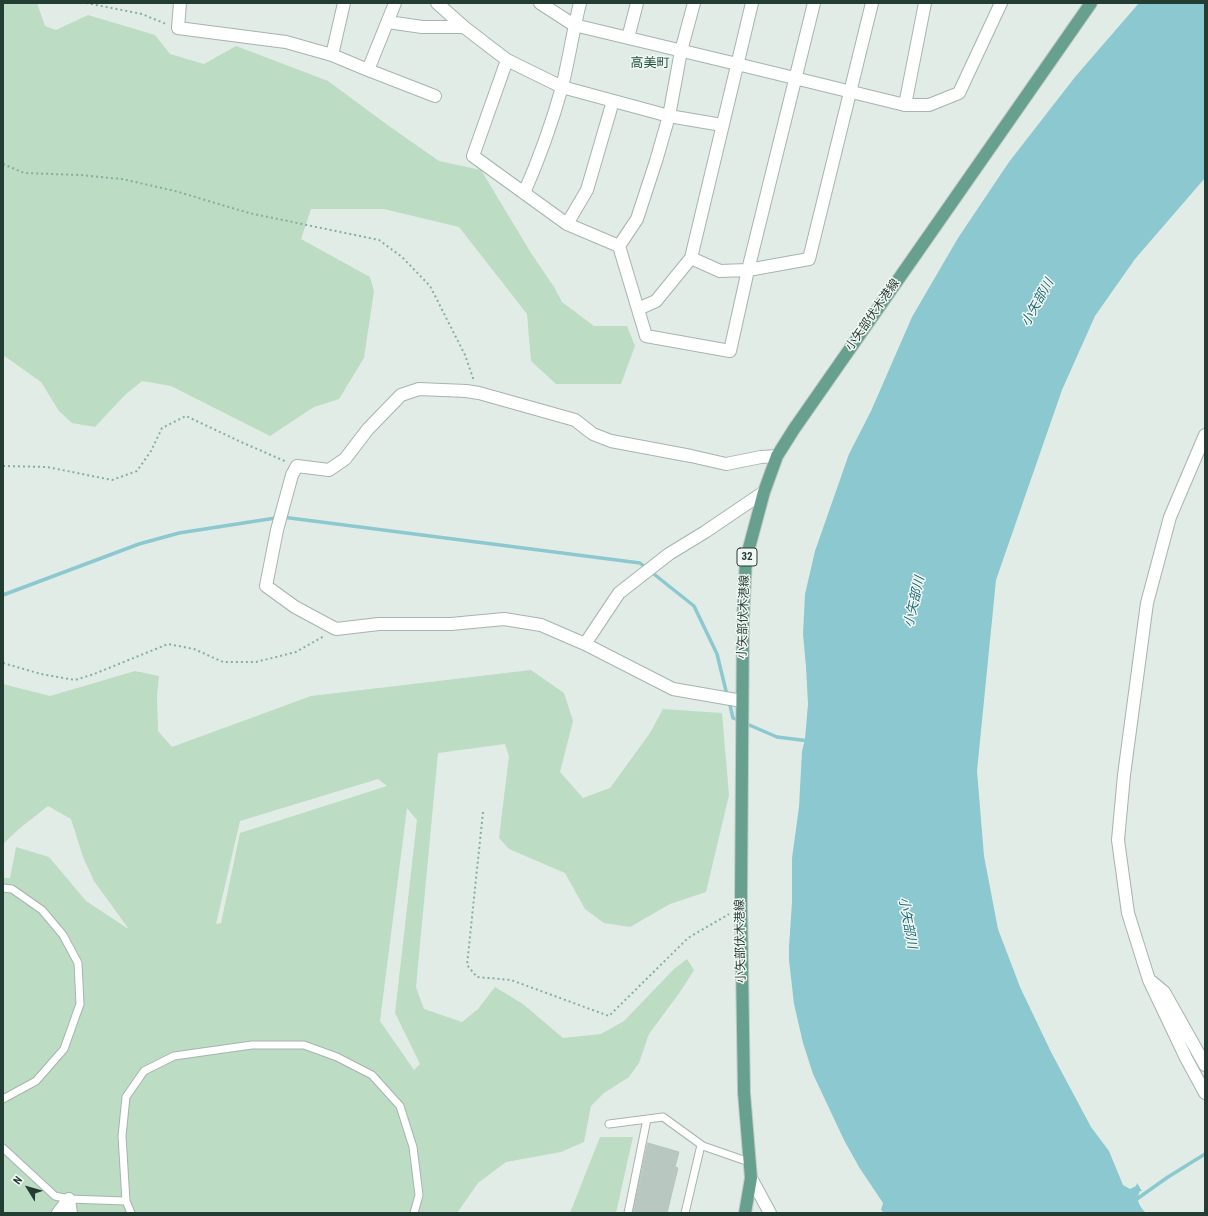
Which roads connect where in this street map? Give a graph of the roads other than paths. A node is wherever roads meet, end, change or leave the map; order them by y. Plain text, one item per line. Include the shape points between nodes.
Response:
1 (180, 3) edge
2 (344, 3) edge
3 (395, 3) edge
4 (437, 3) edge
5 (540, 3) edge
6 (580, 3) edge
7 (637, 3) edge
8 (694, 3) edge
9 (752, 3) edge
10 (814, 3) edge
11 (872, 3) edge
12 (925, 3) edge
13 (1001, 3) edge
14 (1091, 3) edge
15 (388, 22) junction
16 (574, 25) junction
17 (464, 27) junction
18 (628, 38) junction
19 (681, 51) junction
20 (332, 55) junction
21 (507, 60) junction
22 (737, 64) junction
23 (368, 70) junction
24 (795, 78) junction
25 (562, 86) junction
26 (849, 92) junction
27 (435, 96) dead end
28 (613, 101) junction
29 (905, 105) junction
30 (669, 116) junction
31 (722, 125) junction
32 (524, 193) junction
33 (567, 224) junction
34 (619, 246) junction
35 (691, 258) junction
36 (748, 270) junction
37 (638, 309) junction
38 (1205, 435) edge
39 (777, 456) junction
40 (764, 492) junction
41 (585, 644) junction
42 (742, 701) junction
43 (3, 888) edge
44 (1149, 980) junction
45 (1205, 1065) edge
46 (1205, 1093) edge
47 (3, 1099) edge
48 (647, 1119) junction
49 (609, 1124) dead end
50 (702, 1145) junction
51 (3, 1148) edge
52 (749, 1162) junction
53 (750, 1178) junction
54 (69, 1199) junction
55 (126, 1201) junction
56 (58, 1213) edge
57 (71, 1213) edge
58 (131, 1213) edge
59 (414, 1213) edge
60 (628, 1213) edge
61 (685, 1213) edge
62 (745, 1213) edge
63 (770, 1213) edge

1 - 20 street via 178,28 286,42
2 - 20 street
3 - 15 street
4 - 17 street
5 - 16 street
6 - 16 street
7 - 18 street
8 - 19 street
9 - 22 street
10 - 24 street
11 - 26 street
12 - 29 street
13 - 29 street via 959,93 930,105
14 - 39 main road, 小矢部伏木港線 / 32
15 - 17 street via 422,27
15 - 23 street
16 - 18 street
16 - 25 street
17 - 21 street
18 - 19 street
19 - 22 street
19 - 30 street
20 - 23 street
21 - 25 street
21 - 32 street via 473,156
22 - 24 street
22 - 31 street
23 - 27 street
24 - 26 street
24 - 36 street
25 - 28 street
25 - 32 street via 539,158
26 - 29 street
26 - 36 street via 809,260
28 - 30 street
28 - 33 street via 587,190
30 - 31 street
30 - 34 street via 637,219
31 - 35 street
32 - 33 street
33 - 34 street
34 - 37 street
35 - 36 street via 720,271
35 - 37 street via 656,301
36 - 37 street via 730,351 646,336
38 - 44 street via 1170,517 1147,603 1124,775 1118,840 1128,913
39 - 40 main road, 小矢部伏木港線 / 32
39 - 41 street via 726,464 611,441 593,434 575,420 478,393 419,389 401,395 368,429 345,459 329,470 297,466 292,475 277,530 266,586 294,607 336,630 379,624 451,624 504,619 541,625
40 - 41 street via 669,554 619,594
40 - 42 main road, 小矢部伏木港線 / 32 via 746,559
41 - 42 street via 673,689
42 - 52 main road, 小矢部伏木港線 / 32 via 741,908 744,1093
43 - 47 lane via 12,889 42,910 63,936 78,963 80,1004 64,1048 36,1081
44 - 45 street via 1164,992
44 - 46 street
48 - 49 lane
48 - 50 lane via 663,1117
48 - 60 lane
50 - 52 lane
50 - 61 lane
51 - 54 lane via 55,1196
52 - 53 main road, 小矢部伏木港線 / 32
53 - 62 main road, 小矢部伏木港線 / 32
53 - 63 street
54 - 55 lane
54 - 56 street
54 - 57 street
55 - 58 lane
55 - 59 lane via 122,1136 126,1097 144,1071 174,1056 252,1045 304,1045 337,1057 372,1075 400,1106 414,1154 419,1195

